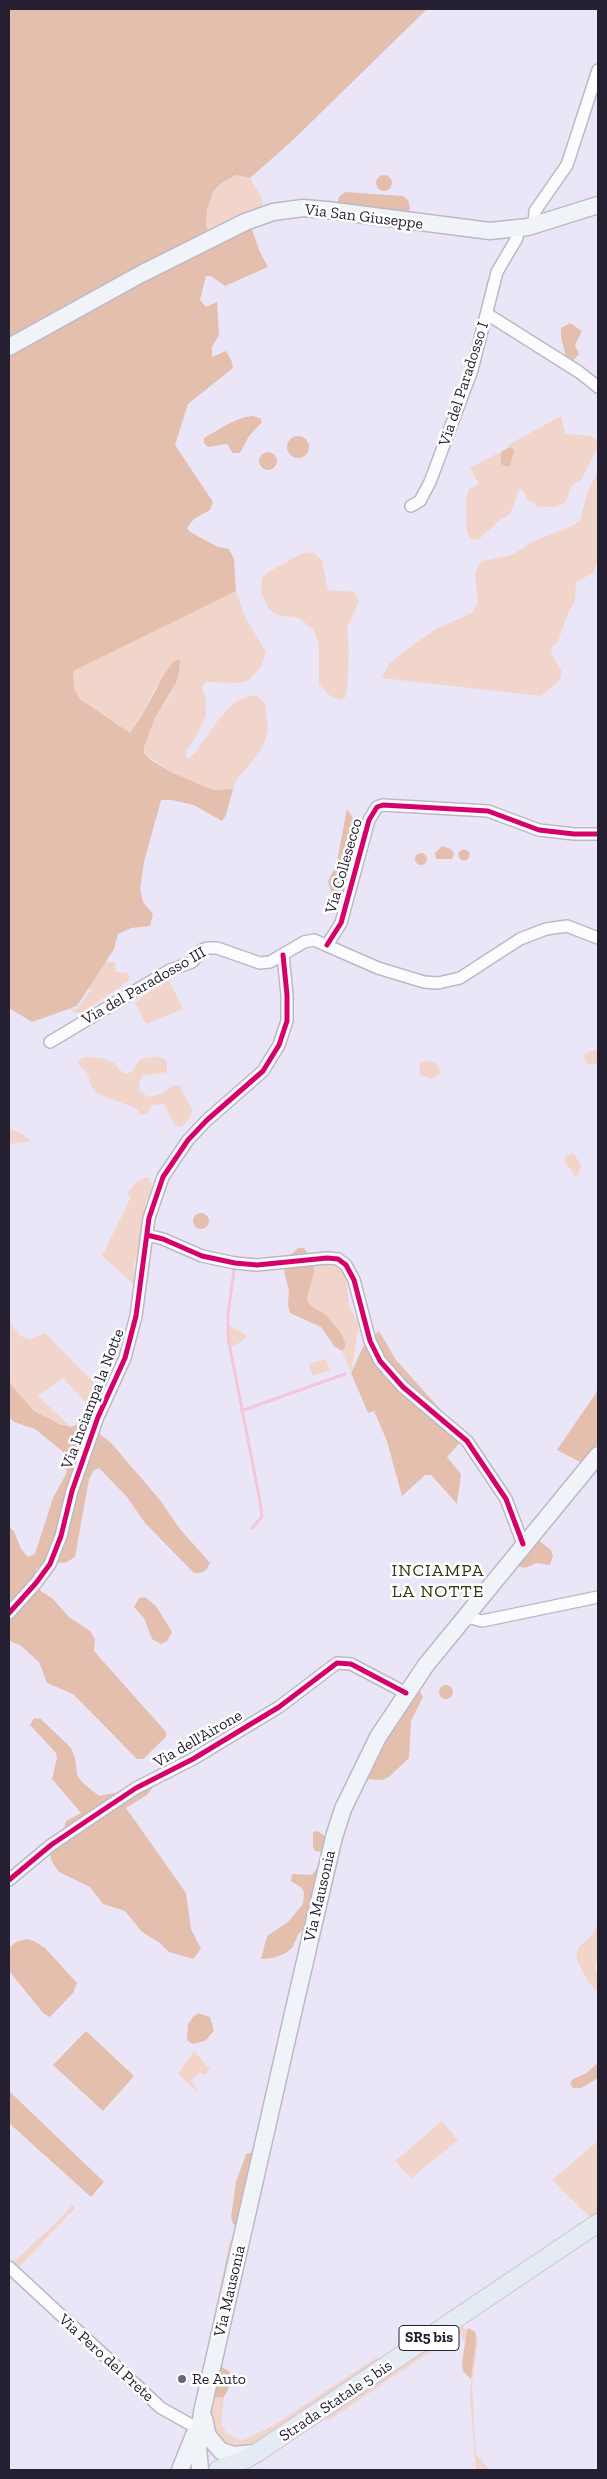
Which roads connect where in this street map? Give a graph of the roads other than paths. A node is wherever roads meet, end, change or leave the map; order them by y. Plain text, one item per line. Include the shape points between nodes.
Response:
1 (598, 70) edge
2 (598, 205) edge
3 (526, 227) junction
4 (487, 314) junction
5 (9, 348) edge
6 (598, 387) edge
7 (411, 506) dead end
8 (598, 834) edge
9 (598, 938) edge
10 (326, 945) junction
11 (283, 955) junction
12 (50, 1042) dead end
13 (147, 1235) junction
14 (598, 1455) edge
15 (523, 1544) junction
16 (598, 1598) edge
17 (9, 1613) edge
18 (464, 1616) junction
19 (406, 1693) junction
20 (9, 1880) edge
21 (598, 2223) edge
22 (9, 2267) edge
23 (202, 2432) junction
24 (246, 2460) edge
25 (180, 2470) edge
26 (200, 2470) edge
27 (218, 2470) edge

1 - 3 street, Via del Paradosso I via 567,165
2 - 3 main road, Via San Giuseppe
3 - 4 street, Via del Paradosso I via 497,272
3 - 5 main road, Via San Giuseppe via 468,229 313,209 273,212 245,222 141,274
4 - 6 street
4 - 7 street, Via del Paradosso I via 472,370 430,482 420,501
8 - 10 street, Via Collesecco via 539,830 488,811 383,805 369,820 341,923
9 - 10 street, Via del Paradosso III via 567,926 546,929 520,939 460,978 438,984 378,968
10 - 11 street, Via del Paradosso III via 314,940 306,941
11 - 12 street, Via del Paradosso III via 260,963 217,948 207,948 192,962 170,970
11 - 13 street, Via Inciampa la Notte via 287,1021 279,1045 263,1071 188,1140 163,1177 149,1218
13 - 15 street via 202,1256 235,1263 257,1265 326,1258 346,1265 354,1280 370,1341 380,1361 403,1387 467,1441 503,1495
13 - 17 street, Via Inciampa la Notte via 136,1316 125,1358 98,1417 75,1481 61,1536 50,1564
14 - 15 main road, Via Mausonia
15 - 18 main road, Via Mausonia
16 - 18 street via 487,1620
18 - 19 main road, Via Mausonia
19 - 20 street, Via dell'Airone via 351,1664 337,1663 279,1706 193,1759 136,1788 51,1845
19 - 23 main road, Via Mausonia via 362,1766 334,1837 204,2406
21 - 24 main road, Strada Statale 5 bis / SR5 bis
22 - 23 street, Via Pero del Prete via 160,2408
23 - 24 main road via 218,2449
23 - 25 main road
23 - 26 main road
24 - 27 main road, Strada Statale 5 bis / SR5 bis

